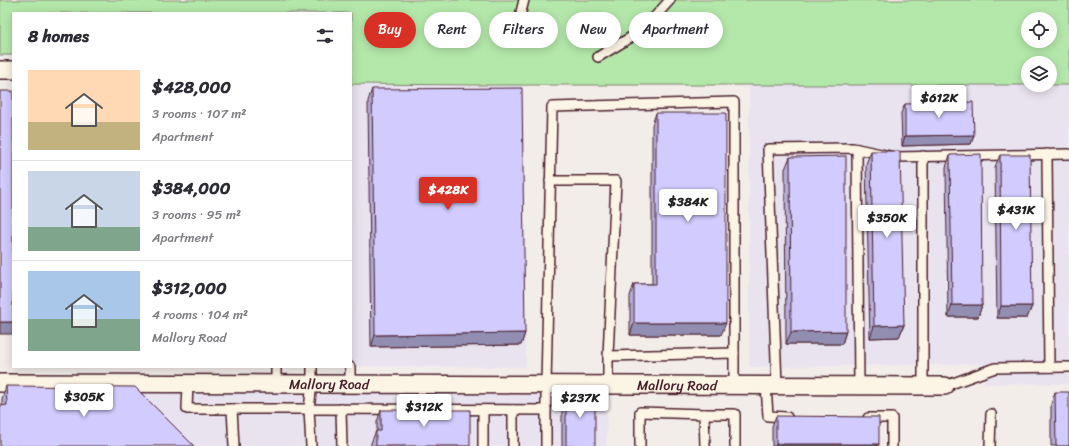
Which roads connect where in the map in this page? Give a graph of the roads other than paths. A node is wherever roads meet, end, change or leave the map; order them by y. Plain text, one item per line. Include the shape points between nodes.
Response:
1 (524, 0) edge
2 (670, 0) edge
3 (520, 12) dead end
4 (598, 57) dead end
5 (0, 70) edge
6 (12, 70) edge
7 (857, 149) junction
8 (1047, 154) junction
9 (1069, 154) edge
10 (923, 156) junction
11 (550, 181) junction
12 (734, 353) junction
13 (608, 356) junction
14 (1069, 367) edge
15 (350, 368) edge
16 (1049, 368) junction
17 (276, 375) edge
18 (312, 375) edge
19 (0, 383) edge
20 (188, 384) junction
21 (350, 384) junction
22 (546, 384) junction
23 (608, 385) junction
24 (734, 385) junction
25 (772, 385) junction
26 (859, 386) junction
27 (923, 386) junction
28 (945, 386) joint
29 (232, 409) junction
30 (309, 409) junction
31 (341, 409) junction
32 (483, 410) junction
33 (513, 410) junction
34 (546, 410) junction
35 (704, 414) junction
36 (991, 414) dead end
37 (799, 417) edge
38 (861, 418) edge
39 (234, 446) edge
40 (310, 446) edge
41 (342, 446) edge
42 (483, 446) edge
43 (513, 446) edge
44 (546, 446) edge
45 (640, 446) edge
46 (705, 446) edge
47 (735, 446) edge
48 (892, 446) edge
49 (990, 446) edge

1 - 3 lane
2 - 4 lane via 643,30
5 - 6 street
7 - 10 lane via 895,157
7 - 25 lane via 768,149
7 - 26 lane
8 - 9 lane
8 - 10 lane
8 - 16 lane
10 - 27 lane
11 - 12 lane via 552,107 734,102
11 - 13 lane via 616,181
11 - 22 lane
12 - 13 lane
12 - 24 lane
13 - 23 lane
14 - 16 lane
15 - 21 lane
16 - 28 lane via 995,368
17 - 18 street, Mallory Road
17 - 20 street, Mallory Road
18 - 21 street, Mallory Road
18 - 30 lane
19 - 20 street, Mallory Road
20 - 29 lane via 187,410
21 - 22 street, Mallory Road
22 - 23 street, Mallory Road
22 - 34 lane
23 - 24 street, Mallory Road
24 - 25 street, Mallory Road
25 - 26 street, Mallory Road
25 - 37 lane via 768,416
26 - 27 street, Mallory Road
27 - 28 street, Mallory Road
29 - 30 lane
29 - 39 lane
30 - 31 lane
30 - 40 lane
31 - 32 lane
31 - 41 lane
32 - 33 lane
32 - 42 lane
33 - 34 lane
33 - 43 lane
34 - 44 lane
35 - 45 lane via 640,412
35 - 46 lane
35 - 47 lane via 735,414
36 - 49 lane
38 - 48 lane via 892,418

